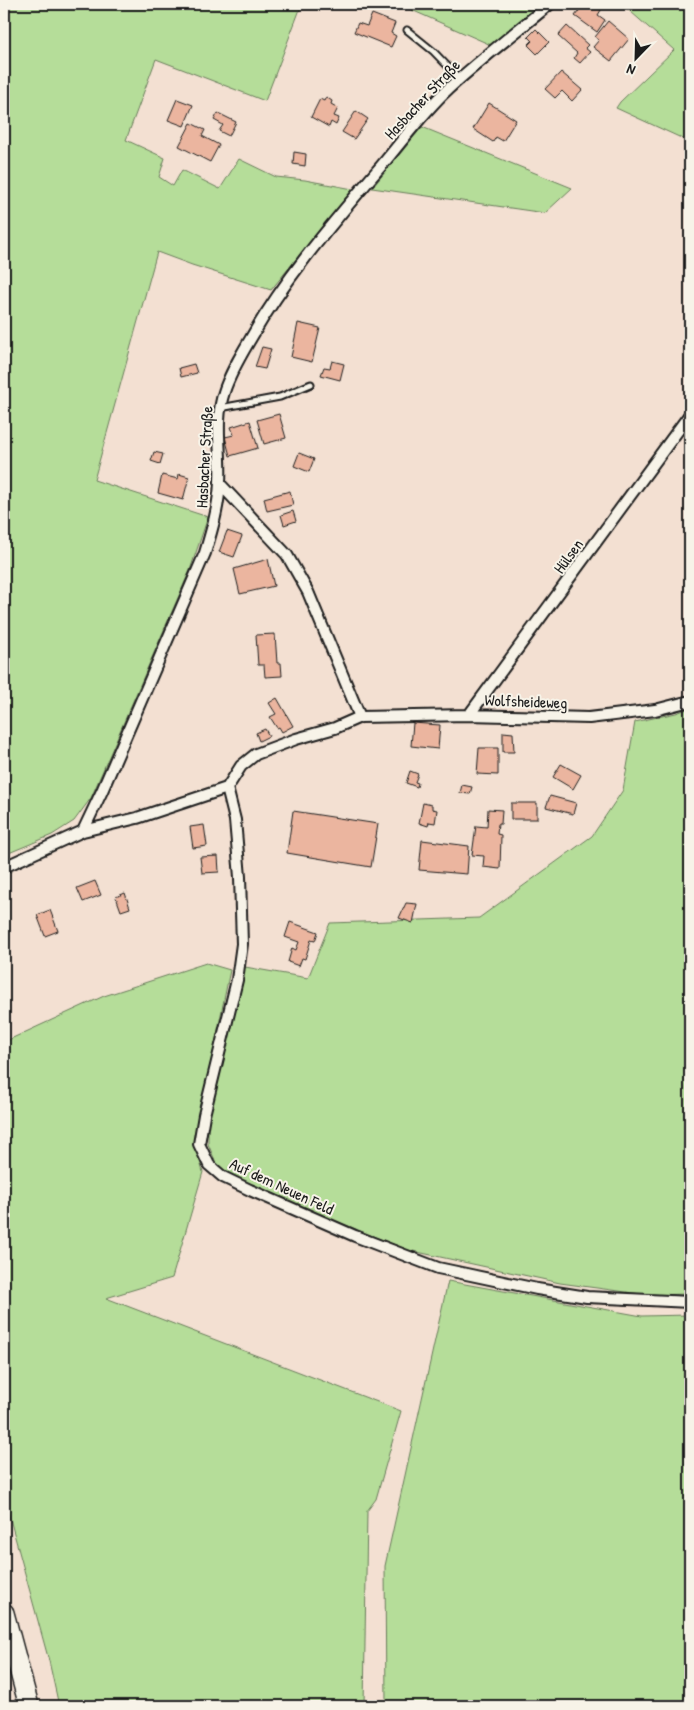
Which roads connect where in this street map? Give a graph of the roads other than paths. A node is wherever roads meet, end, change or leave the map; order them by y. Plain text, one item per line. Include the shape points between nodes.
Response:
1 (550, 4) edge
2 (407, 30) dead end
3 (460, 79) junction
4 (311, 384) dead end
5 (220, 408) junction
6 (690, 414) edge
7 (220, 484) junction
8 (690, 701) edge
9 (469, 715) junction
10 (360, 717) junction
11 (227, 788) junction
12 (83, 831) junction
13 (4, 868) edge
14 (690, 1302) edge
15 (4, 1613) edge
16 (29, 1706) edge

1 - 3 street, Hasbacher Straße
2 - 3 lane
3 - 5 street, Hasbacher Straße via 447,90 308,252 244,349
4 - 5 lane via 280,397
5 - 7 street, Hasbacher Straße
6 - 9 street, Hülsen
7 - 10 street via 287,555 308,592
7 - 12 street, Hasbacher Straße via 215,519 205,552
8 - 9 street, Wolfsheideweg via 656,710 589,718
9 - 10 street, Wolfsheideweg
10 - 11 street, Wolfsheideweg via 256,754 241,766
11 - 12 street via 137,818
11 - 14 street, Auf dem Neuen Feld via 236,830 242,944 237,980 199,1144 209,1165 222,1176 250,1190 354,1236 438,1268 587,1297
12 - 13 street
15 - 16 highway

